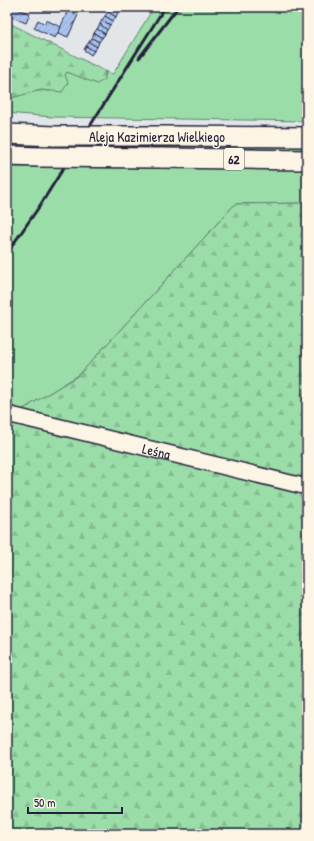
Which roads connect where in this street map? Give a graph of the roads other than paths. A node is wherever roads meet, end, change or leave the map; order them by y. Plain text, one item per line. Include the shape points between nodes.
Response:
1 (7, 134) edge
2 (307, 137) edge
3 (7, 156) edge
4 (307, 160) edge
5 (7, 414) edge
6 (307, 487) edge

1 - 2 main road, Aleja Kazimierza Wielkiego / 62, bridge
3 - 4 main road, Aleja Kazimierza Wielkiego / 62, bridge
5 - 6 street, Leśna

